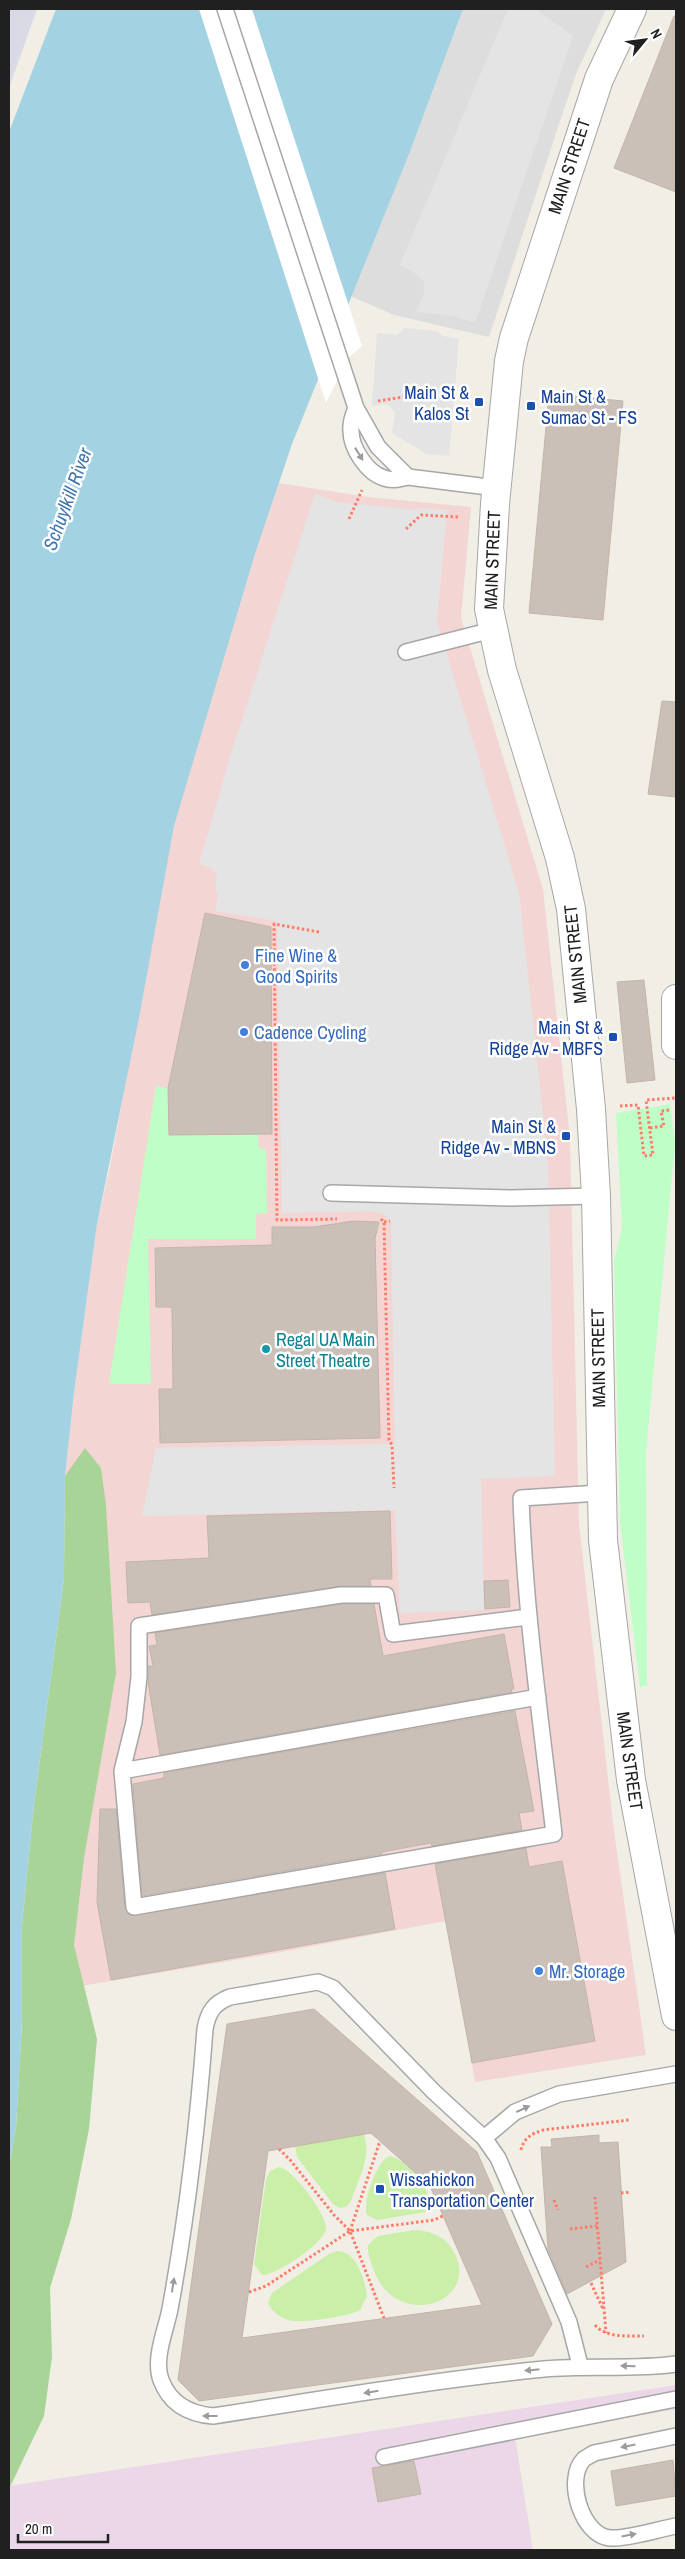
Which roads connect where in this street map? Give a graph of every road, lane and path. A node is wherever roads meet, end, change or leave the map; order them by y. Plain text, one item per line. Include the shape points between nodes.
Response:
1 (225, 9) edge
2 (632, 9) edge
3 (416, 395) dead end
4 (356, 408) junction
5 (408, 477) junction
6 (365, 482) dead end
7 (496, 488) junction
8 (459, 517) dead end
9 (349, 519) dead end
10 (406, 529) dead end
11 (492, 630) junction
12 (406, 652) dead end
13 (287, 926) dead end
14 (318, 932) dead end
15 (676, 999) edge
16 (676, 1045) edge
17 (676, 1098) edge
18 (629, 1106) dead end
19 (670, 1110) dead end
20 (650, 1128) junction
21 (331, 1193) dead end
22 (596, 1196) junction
23 (390, 1221) dead end
24 (384, 1222) dead end
25 (389, 1440) dead end
26 (394, 1488) dead end
27 (600, 1493) junction
28 (528, 1617) junction
29 (538, 1697) junction
30 (122, 1771) junction
31 (676, 2016) edge
32 (676, 2074) edge
33 (629, 2120) dead end
34 (484, 2138) junction
35 (380, 2141) dead end
36 (279, 2149) dead end
37 (520, 2152) dead end
38 (621, 2192) dead end
39 (631, 2192) dead end
40 (594, 2197) dead end
41 (554, 2200) dead end
42 (558, 2210) dead end
43 (443, 2216) dead end
44 (597, 2226) junction
45 (570, 2229) dead end
46 (350, 2230) junction
47 (600, 2260) junction
48 (586, 2267) dead end
49 (591, 2283) dead end
50 (249, 2292) dead end
51 (604, 2313) junction
52 (384, 2318) dead end
53 (589, 2318) dead end
54 (606, 2333) junction
55 (644, 2336) dead end
56 (676, 2364) edge
57 (580, 2365) junction
58 (676, 2399) edge
59 (676, 2436) edge
60 (384, 2457) dead end
61 (676, 2526) edge

1 - 4 lane
2 - 7 street, MAIN STREET via 593,93 514,338
3 - 4 path
4 - 5 lane via 378,447
4 -> 5 lane via 350,430 360,456 382,478
5 - 7 lane
6 - 9 path
7 - 11 street, MAIN STREET via 489,588
8 - 10 path via 421,516
11 - 12 lane
11 - 22 street, MAIN STREET via 566,883 591,1109
13 - 14 path
15 - 16 street
17 - 20 path via 646,1100
18 - 20 path via 638,1105 644,1156 653,1155
19 - 20 path via 661,1111 664,1126
21 - 22 lane via 510,1198
22 - 27 street, MAIN STREET
23 - 24 path
25 - 26 path
27 - 28 lane via 521,1498
27 - 31 street, MAIN STREET via 631,1780
28 - 29 lane
28 - 30 lane via 393,1634 386,1594 341,1595 139,1626 139,1677 134,1722
29 - 30 lane
29 - 30 lane via 554,1834 544,1836 134,1907
34 -> 32 lane via 516,2112 559,2094
33 - 37 path via 543,2130 523,2142
34 - 57 lane via 498,2158 568,2322
57 -> 34 lane via 458,2378 213,2416 195,2415 181,2408 160,2379 158,2363 170,2309 197,2132 205,2029 208,2014 219,2001 318,1982 333,1988 434,2092
35 - 46 path
36 - 46 path
38 - 39 path
40 - 44 path
41 - 42 path
43 - 46 path via 434,2220
44 - 45 path
44 - 47 path
46 - 50 path via 266,2286
46 - 52 path
47 - 48 path
47 - 51 path
49 - 51 path
51 - 54 path
53 - 54 path
54 - 55 path
56 -> 57 lane
58 - 60 lane
59 -> 61 lane via 584,2459 579,2468 576,2495 588,2524 597,2534 611,2538

